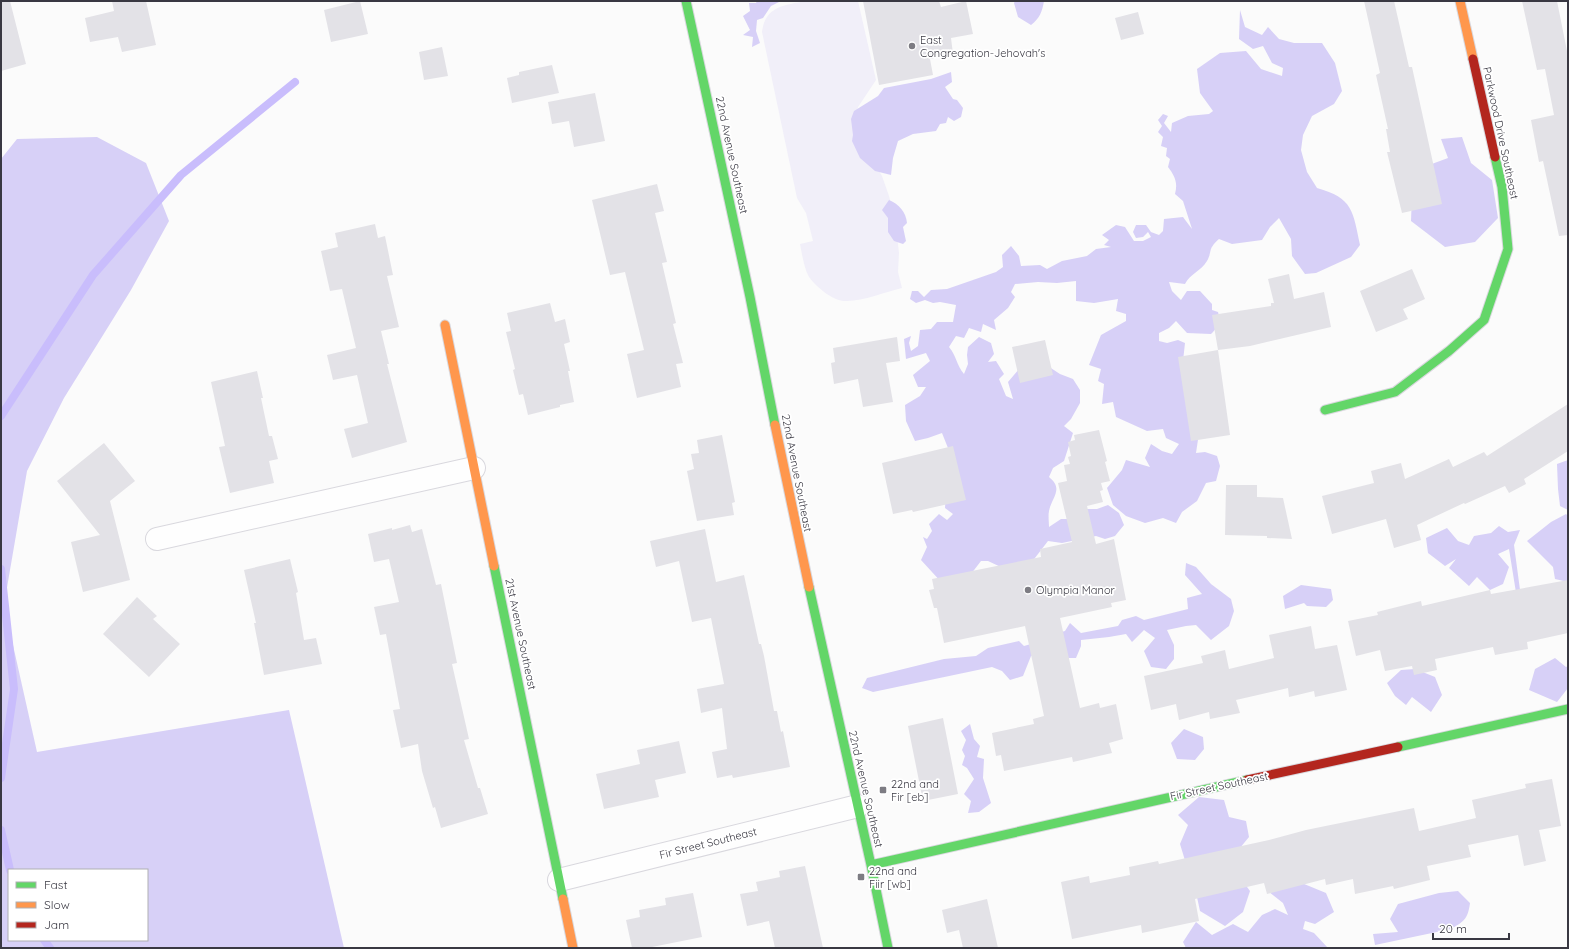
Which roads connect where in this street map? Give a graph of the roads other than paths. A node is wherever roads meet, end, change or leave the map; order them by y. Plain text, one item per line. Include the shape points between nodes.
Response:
1 (686, 1) edge
2 (1460, 1) edge
3 (444, 325) dead end
4 (1325, 410) dead end
5 (474, 468) junction
6 (157, 539) dead end
7 (1568, 710) edge
8 (858, 806) junction
9 (871, 865) junction
10 (559, 880) junction
11 (573, 948) edge
12 (888, 948) edge

1 - 8 street, 22nd Avenue Southeast via 750,297 798,540
2 - 4 street, Parkwood Drive Southeast via 1502,187 1508,249 1484,320 1395,392
3 - 5 street, 21st Avenue Southeast
5 - 6 street
5 - 10 street, 21st Avenue Southeast
7 - 9 street, Fir Street Southeast
8 - 9 street, 22nd Avenue Southeast
8 - 10 street, Fir Street Southeast
9 - 12 street, 22nd Avenue Southeast
10 - 11 street, 21st Avenue Southeast

